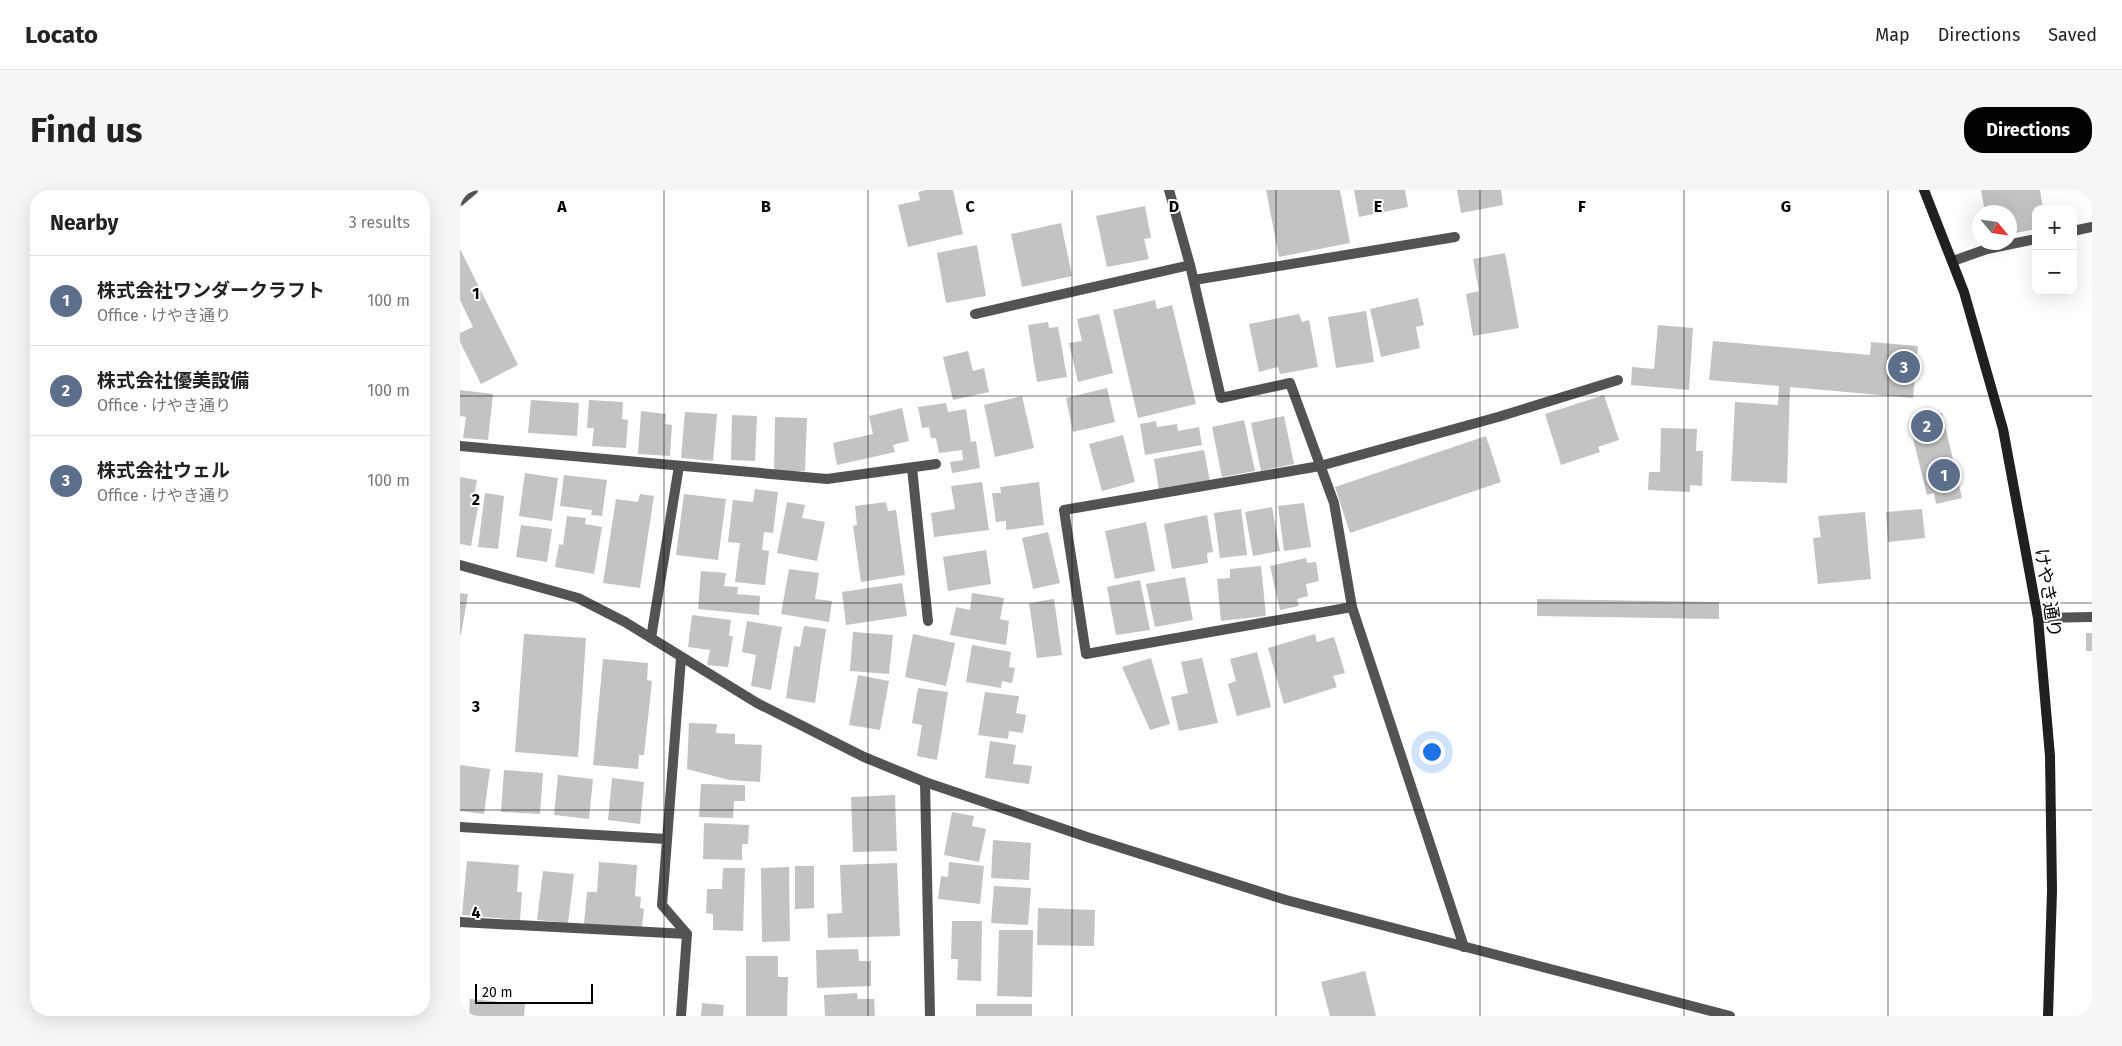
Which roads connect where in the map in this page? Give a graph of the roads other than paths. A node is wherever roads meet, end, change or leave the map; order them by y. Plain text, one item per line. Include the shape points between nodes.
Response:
1 (473, 190) edge
2 (1169, 190) edge
3 (1924, 190) edge
4 (460, 200) edge
5 (2092, 227) edge
6 (2077, 230) edge
7 (1455, 237) dead end
8 (2032, 240) edge
9 (1953, 261) junction
10 (1190, 265) junction
11 (1194, 280) junction
12 (975, 314) dead end
13 (1618, 380) dead end
14 (460, 446) edge
15 (936, 464) dead end
16 (679, 466) junction
17 (1320, 466) junction
18 (912, 468) junction
19 (460, 565) edge
20 (1352, 607) junction
21 (2092, 616) edge
22 (2038, 618) junction
23 (928, 621) dead end
24 (651, 638) junction
25 (681, 658) junction
26 (925, 782) junction
27 (460, 827) edge
28 (666, 839) junction
29 (460, 922) edge
30 (687, 934) junction
31 (1464, 947) junction
32 (681, 1016) edge
33 (930, 1016) edge
34 (1730, 1016) edge
35 (2048, 1016) edge

1 - 4 street
2 - 10 street
3 - 9 street, けやき通り
5 - 6 street
7 - 11 street
8 - 9 street via 1988,249
9 - 22 street, けやき通り via 2003,429
10 - 11 street
10 - 12 street
11 - 17 street via 1221,398 1290,383
13 - 17 street
14 - 16 street
15 - 18 street
16 - 18 street via 827,479
16 - 24 street
17 - 20 street via 1334,503
17 - 20 street via 1064,510 1086,654
18 - 23 street
19 - 24 street via 578,598
20 - 31 street
21 - 22 street
22 - 35 street, けやき通り via 2050,756 2052,891
24 - 25 street
25 - 26 street via 757,703 864,757
25 - 28 street
26 - 31 street via 1286,900
26 - 33 street
27 - 28 street
28 - 30 street via 662,905
29 - 30 street
30 - 32 street
31 - 34 street

